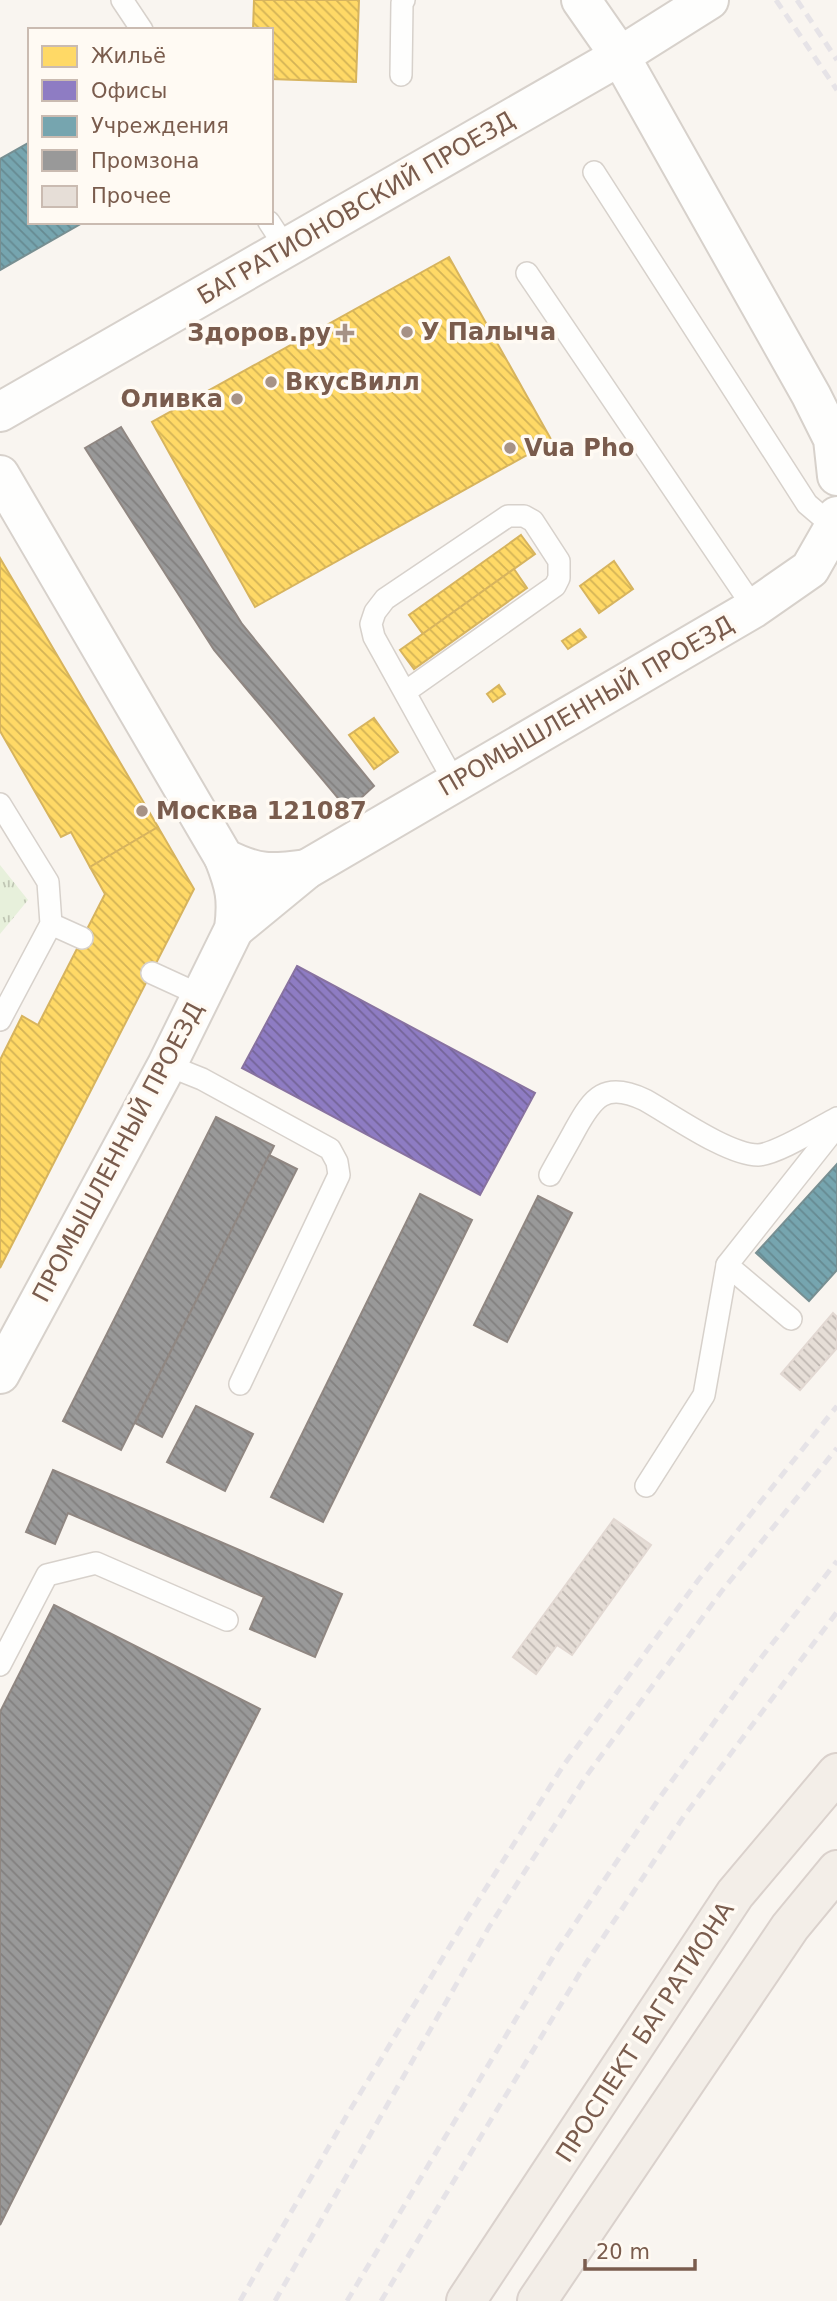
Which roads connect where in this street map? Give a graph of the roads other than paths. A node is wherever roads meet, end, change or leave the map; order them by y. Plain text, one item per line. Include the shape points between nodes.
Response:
1 (122, 0) edge
2 (404, 0) edge
3 (581, 0) edge
4 (695, 9) edge
5 (141, 28) edge
6 (620, 57) junction
7 (401, 75) dead end
8 (594, 172) dead end
9 (278, 235) edge
10 (527, 273) dead end
11 (0, 412) edge
12 (0, 475) edge
13 (837, 476) edge
14 (836, 521) edge
15 (754, 608) junction
16 (405, 692) junction
17 (456, 783) junction
18 (0, 804) edge
19 (224, 858) junction
20 (307, 869) junction
21 (51, 924) junction
22 (234, 929) junction
23 (82, 939) dead end
24 (152, 973) dead end
25 (200, 995) junction
26 (0, 1020) edge
27 (167, 1065) junction
28 (837, 1118) edge
29 (837, 1126) edge
30 (550, 1175) dead end
31 (727, 1265) junction
32 (791, 1319) dead end
33 (0, 1374) edge
34 (240, 1384) dead end
35 (646, 1486) dead end
36 (228, 1620) dead end
37 (0, 1665) edge
38 (837, 1773) edge
39 (837, 1870) edge
40 (466, 2301) edge
41 (537, 2301) edge

1 - 5 lane
2 - 7 lane
3 - 6 street
4 - 6 street, БАГРАТИОНОВСКИЙ ПРОЕЗД
6 - 9 street, БАГРАТИОНОВСКИЙ ПРОЕЗД
6 - 13 street via 811,395 833,439
8 - 14 lane via 807,504
9 - 11 street, БАГРАТИОНОВСКИЙ ПРОЕЗД
10 - 15 lane
12 - 19 street, ПРОМЫШЛЕННЫЙ ПРОЕЗД
14 - 15 street, ПРОМЫШЛЕННЫЙ ПРОЕЗД via 810,569
15 - 17 street, ПРОМЫШЛЕННЫЙ ПРОЕЗД
16 - 16 lane via 371,625 385,598 508,516 533,521 559,561 555,586
16 - 17 lane
17 - 20 street, ПРОМЫШЛЕННЫЙ ПРОЕЗД
18 - 21 lane via 48,882
19 - 20 street, ПРОМЫШЛЕННЫЙ ПРОЕЗД via 271,874
19 - 22 street, ПРОМЫШЛЕННЫЙ ПРОЕЗД via 235,885
20 - 22 street, ПРОМЫШЛЕННЫЙ ПРОЕЗД
21 - 23 lane
21 - 26 lane
22 - 25 street, ПРОМЫШЛЕННЫЙ ПРОЕЗД
24 - 25 lane
25 - 27 street, ПРОМЫШЛЕННЫЙ ПРОЕЗД
27 - 33 street, ПРОМЫШЛЕННЫЙ ПРОЕЗД
27 - 34 lane via 202,1079 330,1149 337,1162 339,1175
28 - 30 lane via 760,1155 738,1152 645,1100 619,1091 590,1102
29 - 31 lane
31 - 32 lane
31 - 35 lane via 704,1395
36 - 37 lane via 96,1563 47,1574
38 - 40 main road, ПРОСПЕКТ БАГРАТИОНА via 736,1894
39 - 41 main road via 789,1927

